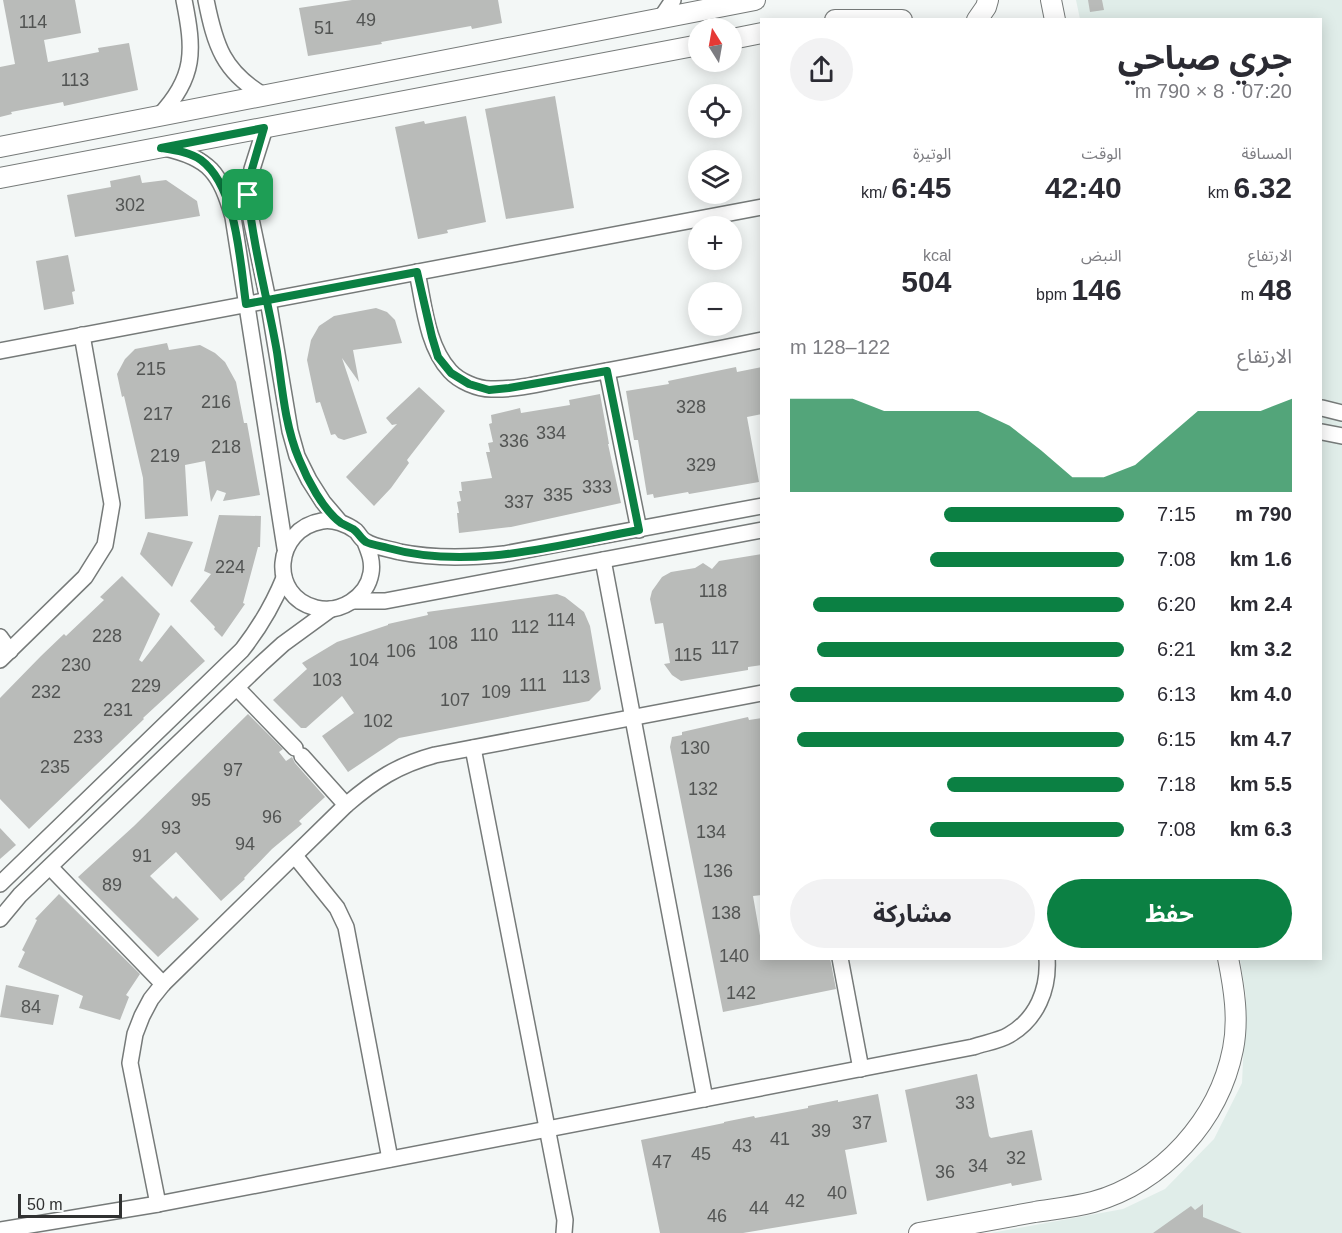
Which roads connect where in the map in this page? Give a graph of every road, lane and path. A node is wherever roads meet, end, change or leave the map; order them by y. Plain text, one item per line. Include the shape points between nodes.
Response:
1 (184, 0) edge
2 (206, 0) edge
3 (673, 0) edge
4 (988, 0) edge
5 (1051, 0) edge
6 (746, 1) edge
7 (660, 18) junction
8 (978, 18) edge
9 (1055, 18) edge
10 (760, 33) edge
11 (742, 37) edge
12 (688, 47) edge
13 (265, 96) junction
14 (159, 116) junction
15 (264, 128) junction
16 (34, 141) junction
17 (0, 147) edge
18 (161, 148) junction
19 (40, 171) junction
20 (0, 178) edge
21 (760, 207) edge
22 (417, 272) junction
23 (268, 300) junction
24 (246, 304) junction
25 (82, 335) junction
26 (760, 340) edge
27 (0, 351) edge
28 (607, 371) junction
29 (1322, 408) edge
30 (1342, 413) edge
31 (1322, 432) edge
32 (1342, 436) edge
33 (760, 506) edge
34 (340, 522) junction
35 (639, 530) junction
36 (760, 530) edge
37 (365, 542) junction
38 (285, 548) junction
39 (603, 560) junction
40 (284, 578) junction
41 (353, 601) junction
42 (331, 609) junction
43 (0, 637) edge
44 (5, 656) edge
45 (237, 688) junction
46 (760, 693) edge
47 (633, 717) junction
48 (473, 748) junction
49 (346, 805) junction
50 (295, 856) junction
51 (50, 867) junction
52 (0, 884) edge
53 (0, 919) edge
54 (840, 960) edge
55 (1047, 960) edge
56 (1228, 960) edge
57 (163, 984) junction
58 (861, 1069) junction
59 (705, 1099) junction
60 (548, 1129) junction
61 (390, 1159) junction
62 (158, 1204) junction
63 (567, 1229) edge
64 (0, 1230) edge
65 (919, 1233) edge

1 - 14 street via 192,37 191,55 181,88
2 - 13 street via 213,33 226,63 243,82
3 - 7 street
4 - 8 street
5 - 9 street
6 - 7 street
7 - 13 street
10 - 11 street
12 - 15 street
13 - 14 street
14 - 16 street
15 - 18 street
15 - 23 street via 248,195
16 - 17 street
16 - 19 street
18 - 19 street
18 - 24 street via 192,155 203,162 225,191
19 - 20 street
21 - 22 street
22 - 23 street
22 - 28 street via 438,357 451,373 469,384 489,390
23 - 24 street
23 - 34 street via 297,456 323,502
24 - 25 street
24 - 38 street
25 - 27 street
25 - 44 street via 109,483 108,535 85,577
26 - 28 street
28 - 35 street
29 - 30 street
31 - 32 street
33 - 35 street
34 - 37 street via 355,530
34 - 38 street via 324,520 308,525 294,534
35 - 37 street via 469,558 434,557
36 - 39 street
37 - 41 street via 371,557 371,574 365,589
38 - 40 street
39 - 41 street via 385,601
39 - 47 street
40 - 42 street via 302,602
40 - 52 street via 264,620 242,650
41 - 42 street
42 - 45 street via 283,644
43 - 44 street
45 - 49 street
45 - 51 street
46 - 47 street
47 - 48 street
47 - 59 street
48 - 49 street via 411,761 389,772
48 - 60 street
49 - 50 street
50 - 57 street
50 - 61 street via 331,900 346,927
51 - 53 street
51 - 57 street
54 - 58 street
55 - 58 street via 1044,995 1035,1010 1008,1036 973,1047
56 - 65 street via 1236,1005 1233,1048 1220,1090 1199,1128 1170,1160 1134,1185 1093,1202
57 - 62 street via 142,1016 130,1063
58 - 59 street
59 - 60 street
60 - 61 street
60 - 63 street
61 - 62 street
62 - 64 street

